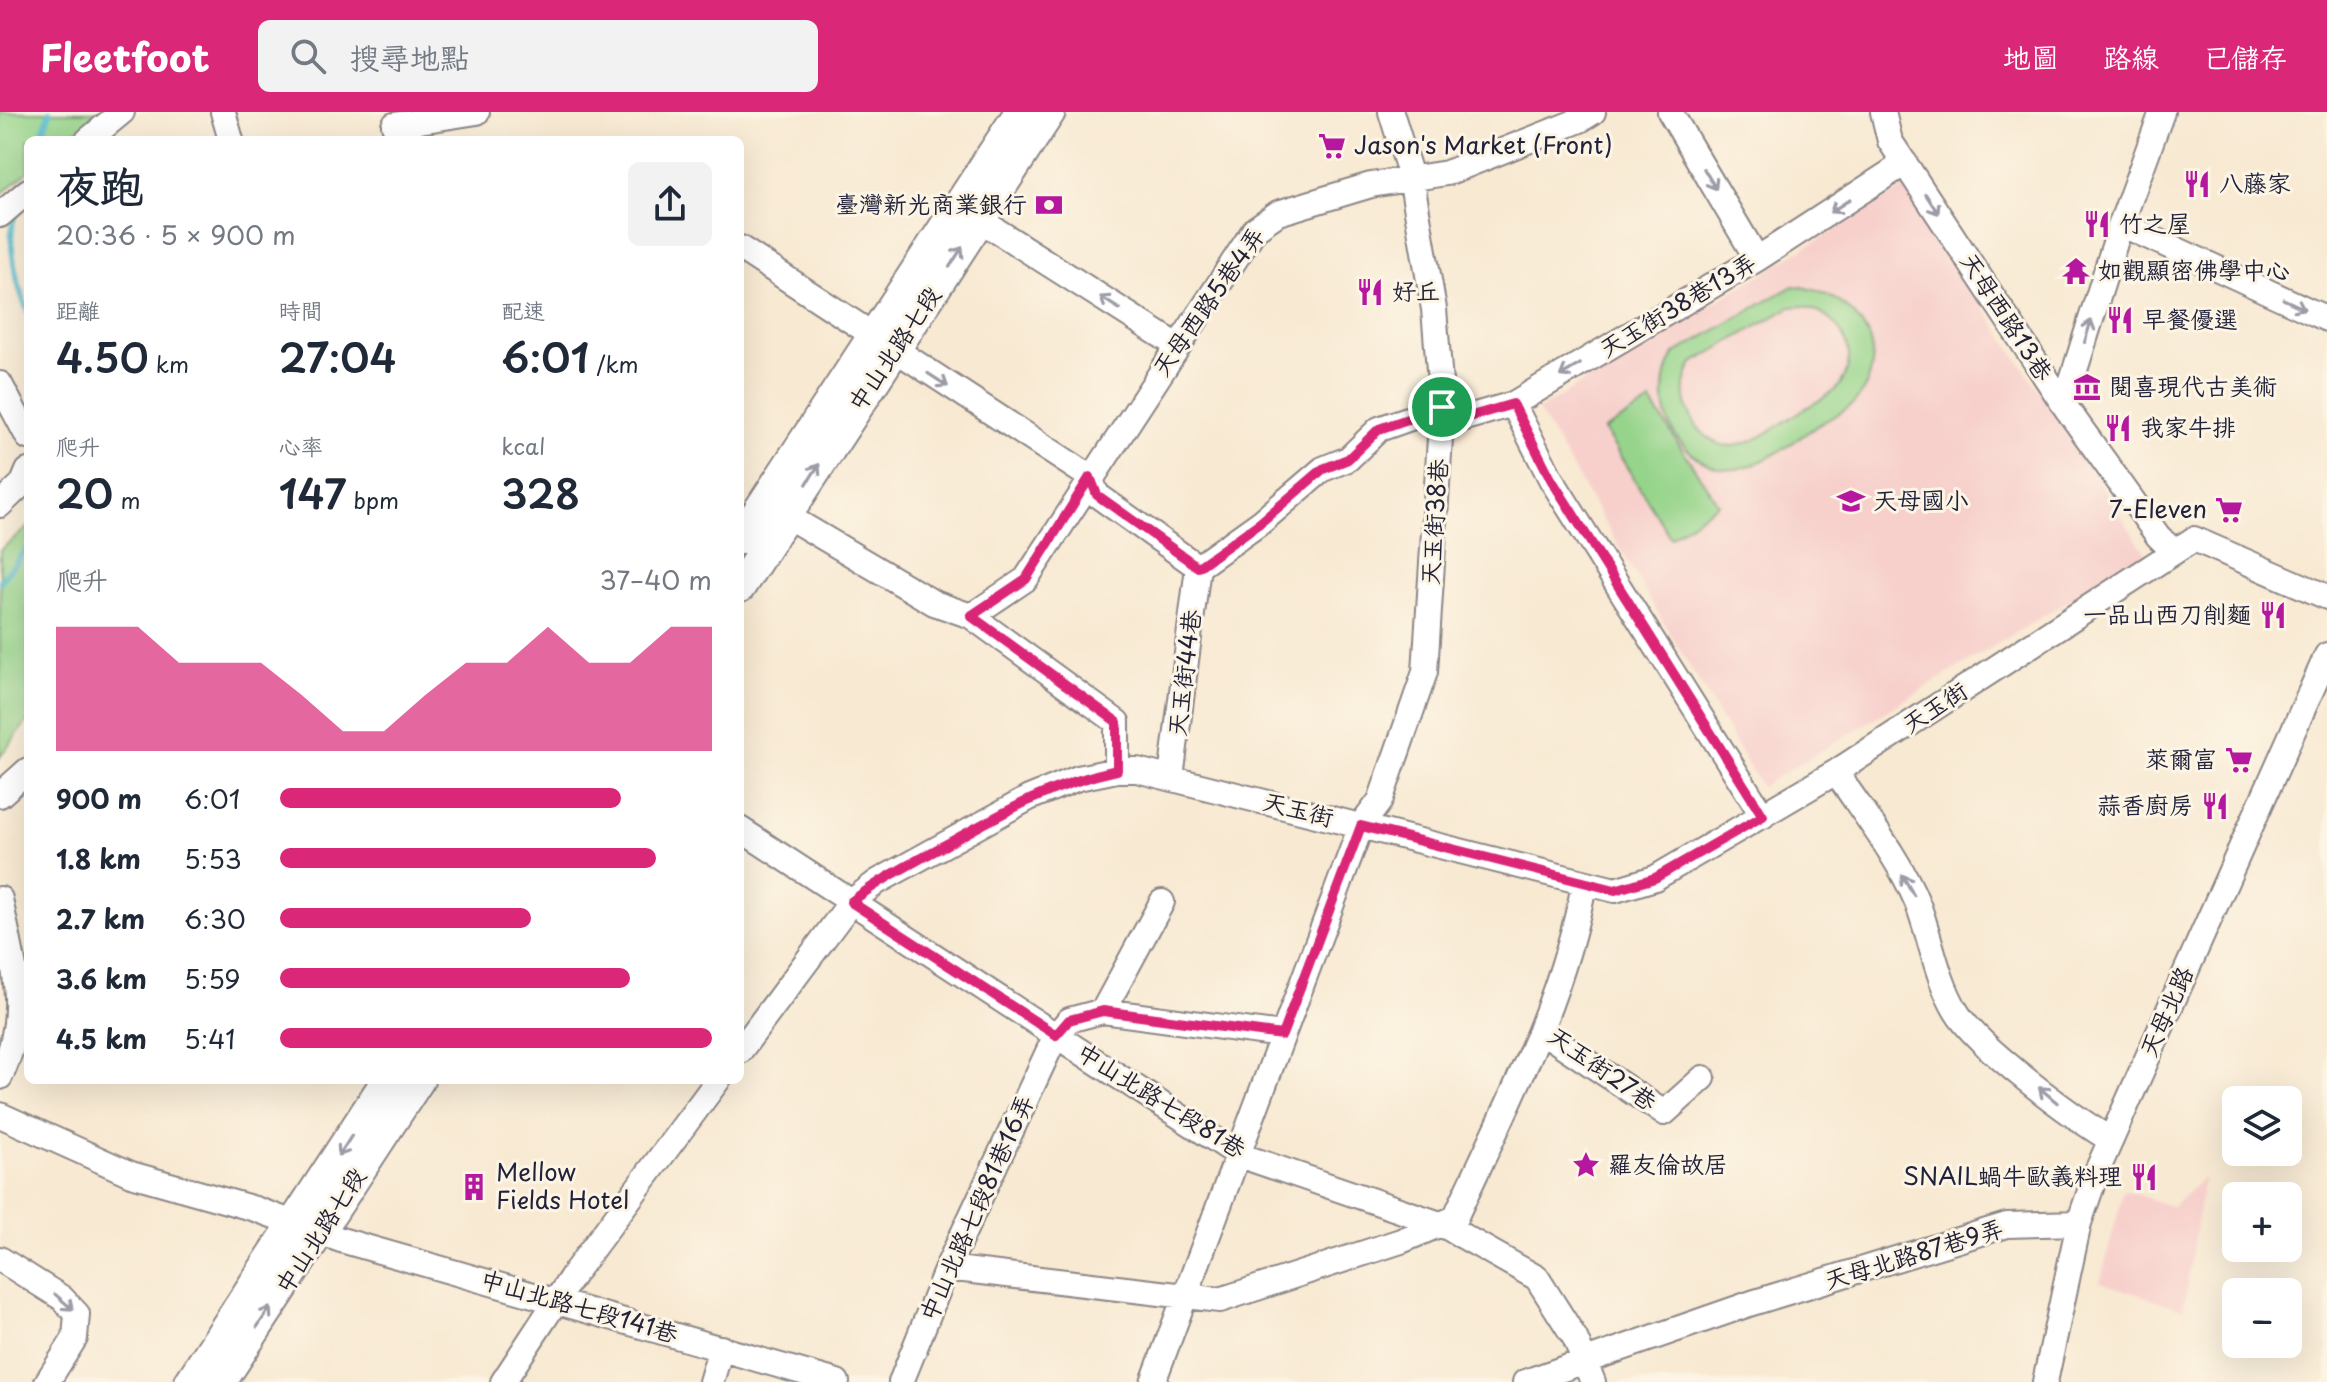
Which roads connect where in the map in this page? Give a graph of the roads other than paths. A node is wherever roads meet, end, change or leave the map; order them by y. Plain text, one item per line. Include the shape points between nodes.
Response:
1 (122, 112) edge
2 (223, 112) edge
3 (477, 112) edge
4 (1020, 112) edge
5 (1050, 112) edge
6 (1391, 112) edge
7 (1593, 112) edge
8 (1670, 112) edge
9 (1883, 112) edge
10 (2162, 112) edge
11 (395, 126) edge
12 (93, 136) edge
13 (230, 136) edge
14 (1905, 163) junction
15 (1411, 177) junction
16 (24, 194) edge
17 (0, 215) edge
18 (980, 220) junction
19 (2121, 224) junction
20 (744, 251) edge
21 (1757, 259) junction
22 (2327, 319) edge
23 (884, 344) junction
24 (1176, 345) junction
25 (0, 384) edge
26 (1513, 404) junction
27 (2064, 405) junction
28 (1441, 416) junction
29 (24, 429) edge
30 (1090, 477) junction
31 (24, 481) edge
32 (0, 505) edge
33 (787, 516) junction
34 (744, 534) edge
35 (2174, 552) junction
36 (1198, 567) junction
37 (744, 581) edge
38 (2327, 597) edge
39 (971, 616) junction
40 (2327, 655) edge
41 (1117, 770) junction
42 (1836, 772) junction
43 (24, 777) edge
44 (1171, 778) junction
45 (0, 795) edge
46 (1763, 816) junction
47 (1361, 826) junction
48 (744, 832) edge
49 (1584, 884) junction
50 (0, 899) edge
51 (851, 902) junction
52 (1162, 902) dead end
53 (1103, 1011) junction
54 (1540, 1030) junction
55 (1056, 1035) junction
56 (1282, 1035) junction
57 (744, 1046) edge
58 (0, 1077) edge
59 (1703, 1078) dead end
60 (385, 1084) edge
61 (416, 1084) edge
62 (715, 1084) edge
63 (0, 1115) edge
64 (2111, 1140) junction
65 (1239, 1155) junction
66 (2079, 1223) junction
67 (1443, 1225) junction
68 (308, 1229) junction
69 (0, 1259) edge
70 (947, 1268) junction
71 (1188, 1294) junction
72 (556, 1300) junction
73 (721, 1348) junction
74 (1590, 1371) edge
75 (47, 1382) edge
76 (190, 1382) edge
77 (221, 1382) edge
78 (503, 1382) edge
79 (711, 1382) edge
80 (837, 1382) edge
81 (901, 1382) edge
82 (1153, 1382) edge
83 (1525, 1382) edge
84 (2045, 1382) edge

1 - 12 street
2 - 13 street
3 - 11 street
4 - 23 main road, 中山北路七段
5 - 18 main road, 中山北路七段
6 - 15 street, 天玉街38巷
7 - 15 street, 天母西路5巷4弄 via 1447,173
8 -> 21 street
9 - 14 street, 天母西路13巷 via 1890,141
10 - 19 street
14 -> 21 street, 天玉街38巷13弄
14 -> 27 street, 天母西路13巷
15 - 24 street, 天母西路5巷4弄 via 1278,213 1255,229
15 - 28 street, 天玉街38巷 via 1434,309
16 - 17 street
23 -> 18 main road, 中山北路七段
24 -> 18 street
19 -> 22 street
27 -> 19 street
20 - 23 street
21 -> 26 street, 天玉街38巷13弄
23 -> 30 street
33 -> 23 main road, 中山北路七段
23 - 34 main road, 中山北路七段
24 - 30 street, 天母西路5巷4弄
25 - 29 street
26 - 28 street, 天玉街38巷13弄
26 - 46 street via 1551,479
27 - 35 street, 天母西路13巷
28 - 36 street, 天玉街38巷13弄 via 1379,429 1348,459 1323,469
28 - 47 street, 天玉街38巷 via 1425,672 1380,801
30 - 36 street via 1097,495
30 - 39 street, 天母西路5巷4弄 via 1026,579
31 - 32 street
33 - 37 main road, 中山北路七段
33 - 39 street via 934,603
35 - 38 street, 天玉街 via 2194,539
35 - 42 street, 天玉街
36 - 44 street, 天玉街44巷
39 - 41 street via 1117,722
40 - 64 street, 天母北路
41 - 44 street, 天玉街
41 - 51 street, 天玉街 via 1078,778 1029,798 877,882
42 - 46 street, 天玉街
64 -> 42 street via 2079,1121 1957,1013 1908,885
43 - 45 street
44 - 47 street, 天玉街
46 - 49 street, 天玉街 via 1635,886 1615,890
47 - 49 street, 天玉街
47 - 56 street, 天玉街38巷
48 - 51 street, 中山北路七段81巷
49 - 54 street, 天玉街27巷
50 - 58 street via 19,992 16,1032
51 - 55 street, 中山北路七段81巷
51 - 57 street, 天玉街
52 - 53 street
53 - 55 street via 1069,1020
53 - 56 street
54 - 59 street, 天玉街27巷 via 1664,1113
54 - 67 street via 1455,1218
55 - 65 street, 中山北路七段81巷
55 - 70 street, 中山北路七段81巷16弄
56 - 65 street, 天玉街38巷
60 -> 68 main road, 中山北路七段
61 - 68 main road, 中山北路七段
62 - 72 street
63 - 68 street, 中山北路七段141巷 via 131,1174
64 - 66 street, 天母北路
65 - 67 street, 中山北路七段81巷
65 - 71 street, 天玉街38巷
66 - 74 street, 天母北路87巷9弄 via 2007,1225 1752,1303
66 - 84 street, 天母北路
67 - 71 street via 1220,1300
67 - 74 street, 中山北路七段81巷 via 1537,1278
68 - 72 street, 中山北路七段141巷
68 - 76 main road, 中山北路七段
77 -> 68 main road, 中山北路七段
69 -> 75 street via 62,1298 77,1314 75,1338
70 - 71 street
70 - 81 street, 中山北路七段81巷16弄
71 - 82 street, 天玉街38巷
72 - 73 street, 中山北路七段141巷
72 - 78 street
73 - 79 street
73 - 80 street, 中山北路七段141巷
74 - 83 street, 天母北路87巷9弄

